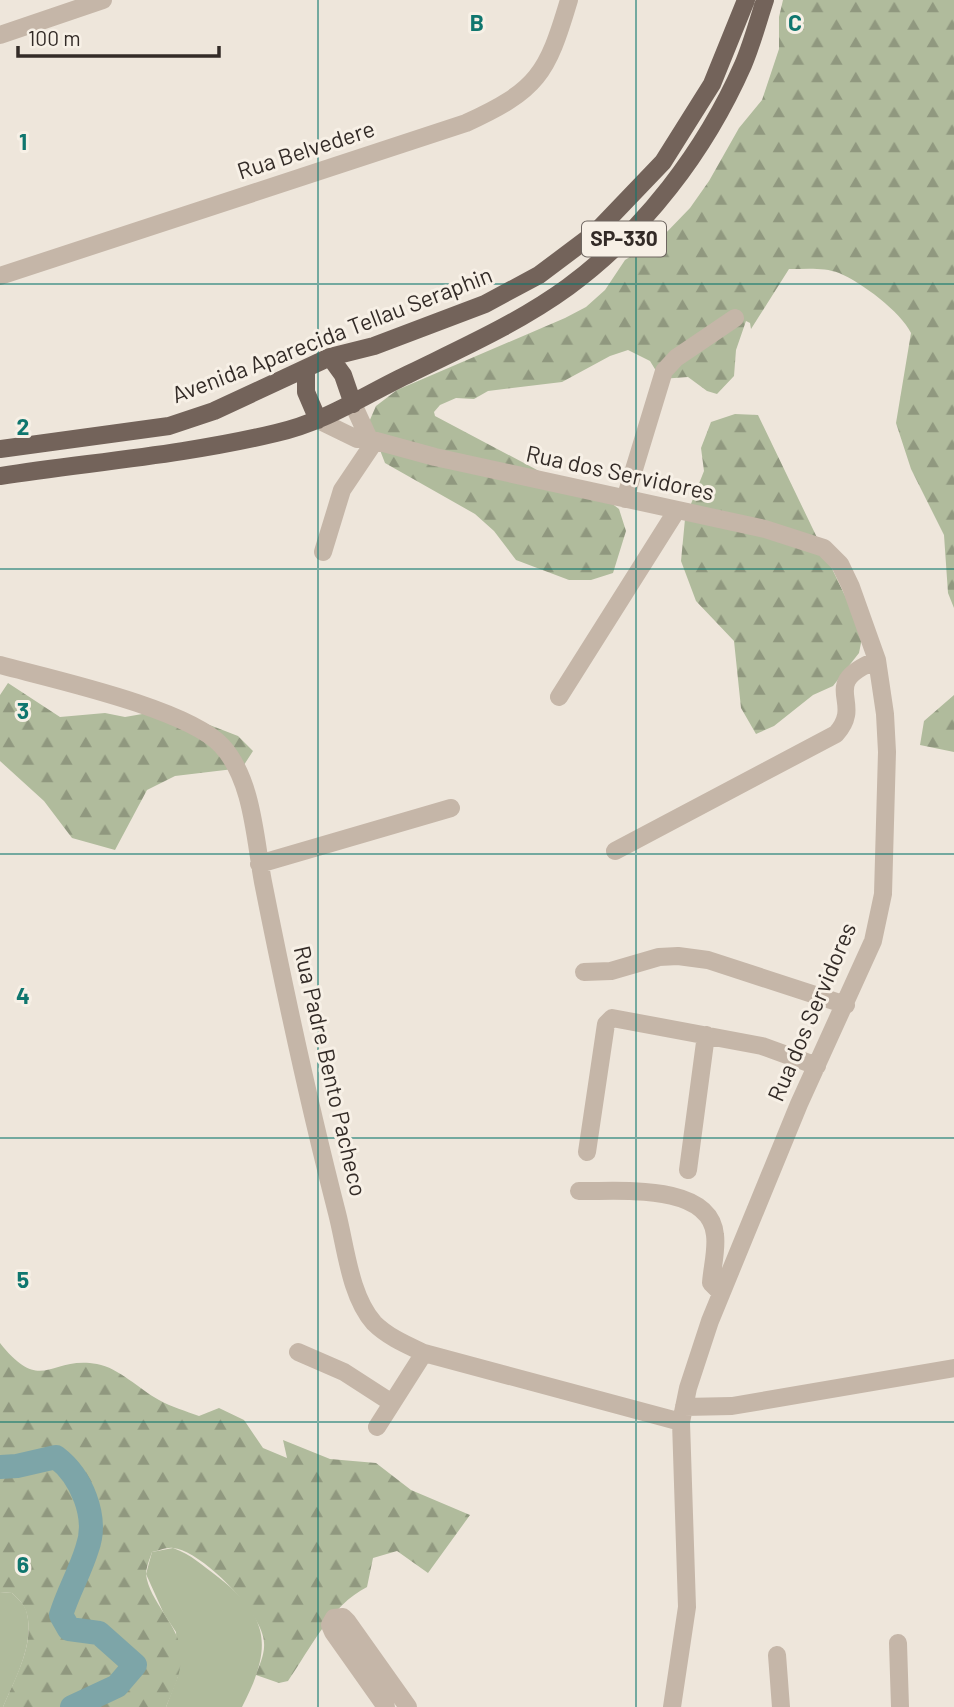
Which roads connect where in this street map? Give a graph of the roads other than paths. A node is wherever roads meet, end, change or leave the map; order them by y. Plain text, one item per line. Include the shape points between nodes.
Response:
1 (103, 0) edge
2 (569, 0) edge
3 (746, 0) edge
4 (765, 0) edge
5 (0, 35) edge
6 (0, 276) edge
7 (735, 318) dead end
8 (330, 357) junction
9 (306, 368) junction
10 (353, 404) junction
11 (318, 420) junction
12 (372, 440) junction
13 (0, 449) edge
14 (0, 476) edge
15 (625, 499) junction
16 (677, 510) junction
17 (323, 552) dead end
18 (877, 660) junction
19 (0, 665) edge
20 (559, 697) dead end
21 (451, 808) dead end
22 (615, 851) dead end
23 (260, 864) junction
24 (584, 972) dead end
25 (846, 1006) junction
26 (706, 1035) junction
27 (817, 1066) junction
28 (587, 1152) dead end
29 (688, 1171) dead end
30 (579, 1191) dead end
31 (722, 1293) junction
32 (298, 1352) dead end
33 (424, 1353) junction
34 (954, 1368) edge
35 (392, 1403) junction
36 (683, 1414) junction
37 (377, 1427) dead end
38 (898, 1643) dead end
39 (777, 1655) dead end
40 (386, 1707) edge
41 (408, 1707) edge
42 (672, 1707) edge
43 (781, 1707) edge
44 (900, 1707) edge

1 - 5 street
2 - 6 street, Rua Belvedere via 545,66 507,104 466,123
3 - 8 main road, Avenida Aparecida Tellau Seraphin / SP-330 via 728,49 682,134 643,186 595,233 539,275 485,304 374,346
4 - 10 main road, SP-330 via 743,65 707,133 637,226 556,295
7 - 15 street via 664,371
8 - 9 main road, Avenida Aparecida Tellau Seraphin / SP-330
8 - 10 main road via 343,375
9 - 11 main road via 306,392
9 - 13 main road, Avenida Aparecida Tellau Seraphin / SP-330 via 214,411 169,426
10 - 11 main road, SP-330
10 - 12 street
11 - 12 street, Rua dos Servidores via 357,439
11 - 14 main road, SP-330 via 278,433 155,457
12 - 15 street, Rua dos Servidores
12 - 17 street via 342,490
15 - 16 street, Rua dos Servidores
16 - 18 street, Rua dos Servidores via 765,529 824,548 840,564 851,587
16 - 20 street
18 - 22 street via 850,673 845,683 845,718 836,734
18 - 25 street, Rua dos Servidores via 887,752 883,894 873,941
19 - 23 street, Rua Padre Bento Pacheco via 97,691 206,732 223,747 242,784
21 - 23 street
23 - 33 street, Rua Padre Bento Pacheco via 295,1041 358,1296 374,1322
24 - 25 street via 611,971 678,956 708,960
25 - 27 street, Rua dos Servidores
26 - 27 street via 762,1046
26 - 28 street via 612,1018 606,1024
26 - 29 street
27 - 31 street, Rua dos Servidores
30 - 31 street via 671,1195 697,1204 715,1234 711,1283
31 - 36 street, Rua dos Servidores via 695,1363
32 - 35 street via 344,1372
33 - 35 street
33 - 36 street, Rua Padre Bento Pacheco
34 - 36 street, Rua Padre Bento Pacheco
35 - 37 street
36 - 42 street, Rua dos Servidores via 687,1607
38 - 44 street
39 - 43 street
40 - 41 street via 333,1632 334,1618 347,1621

